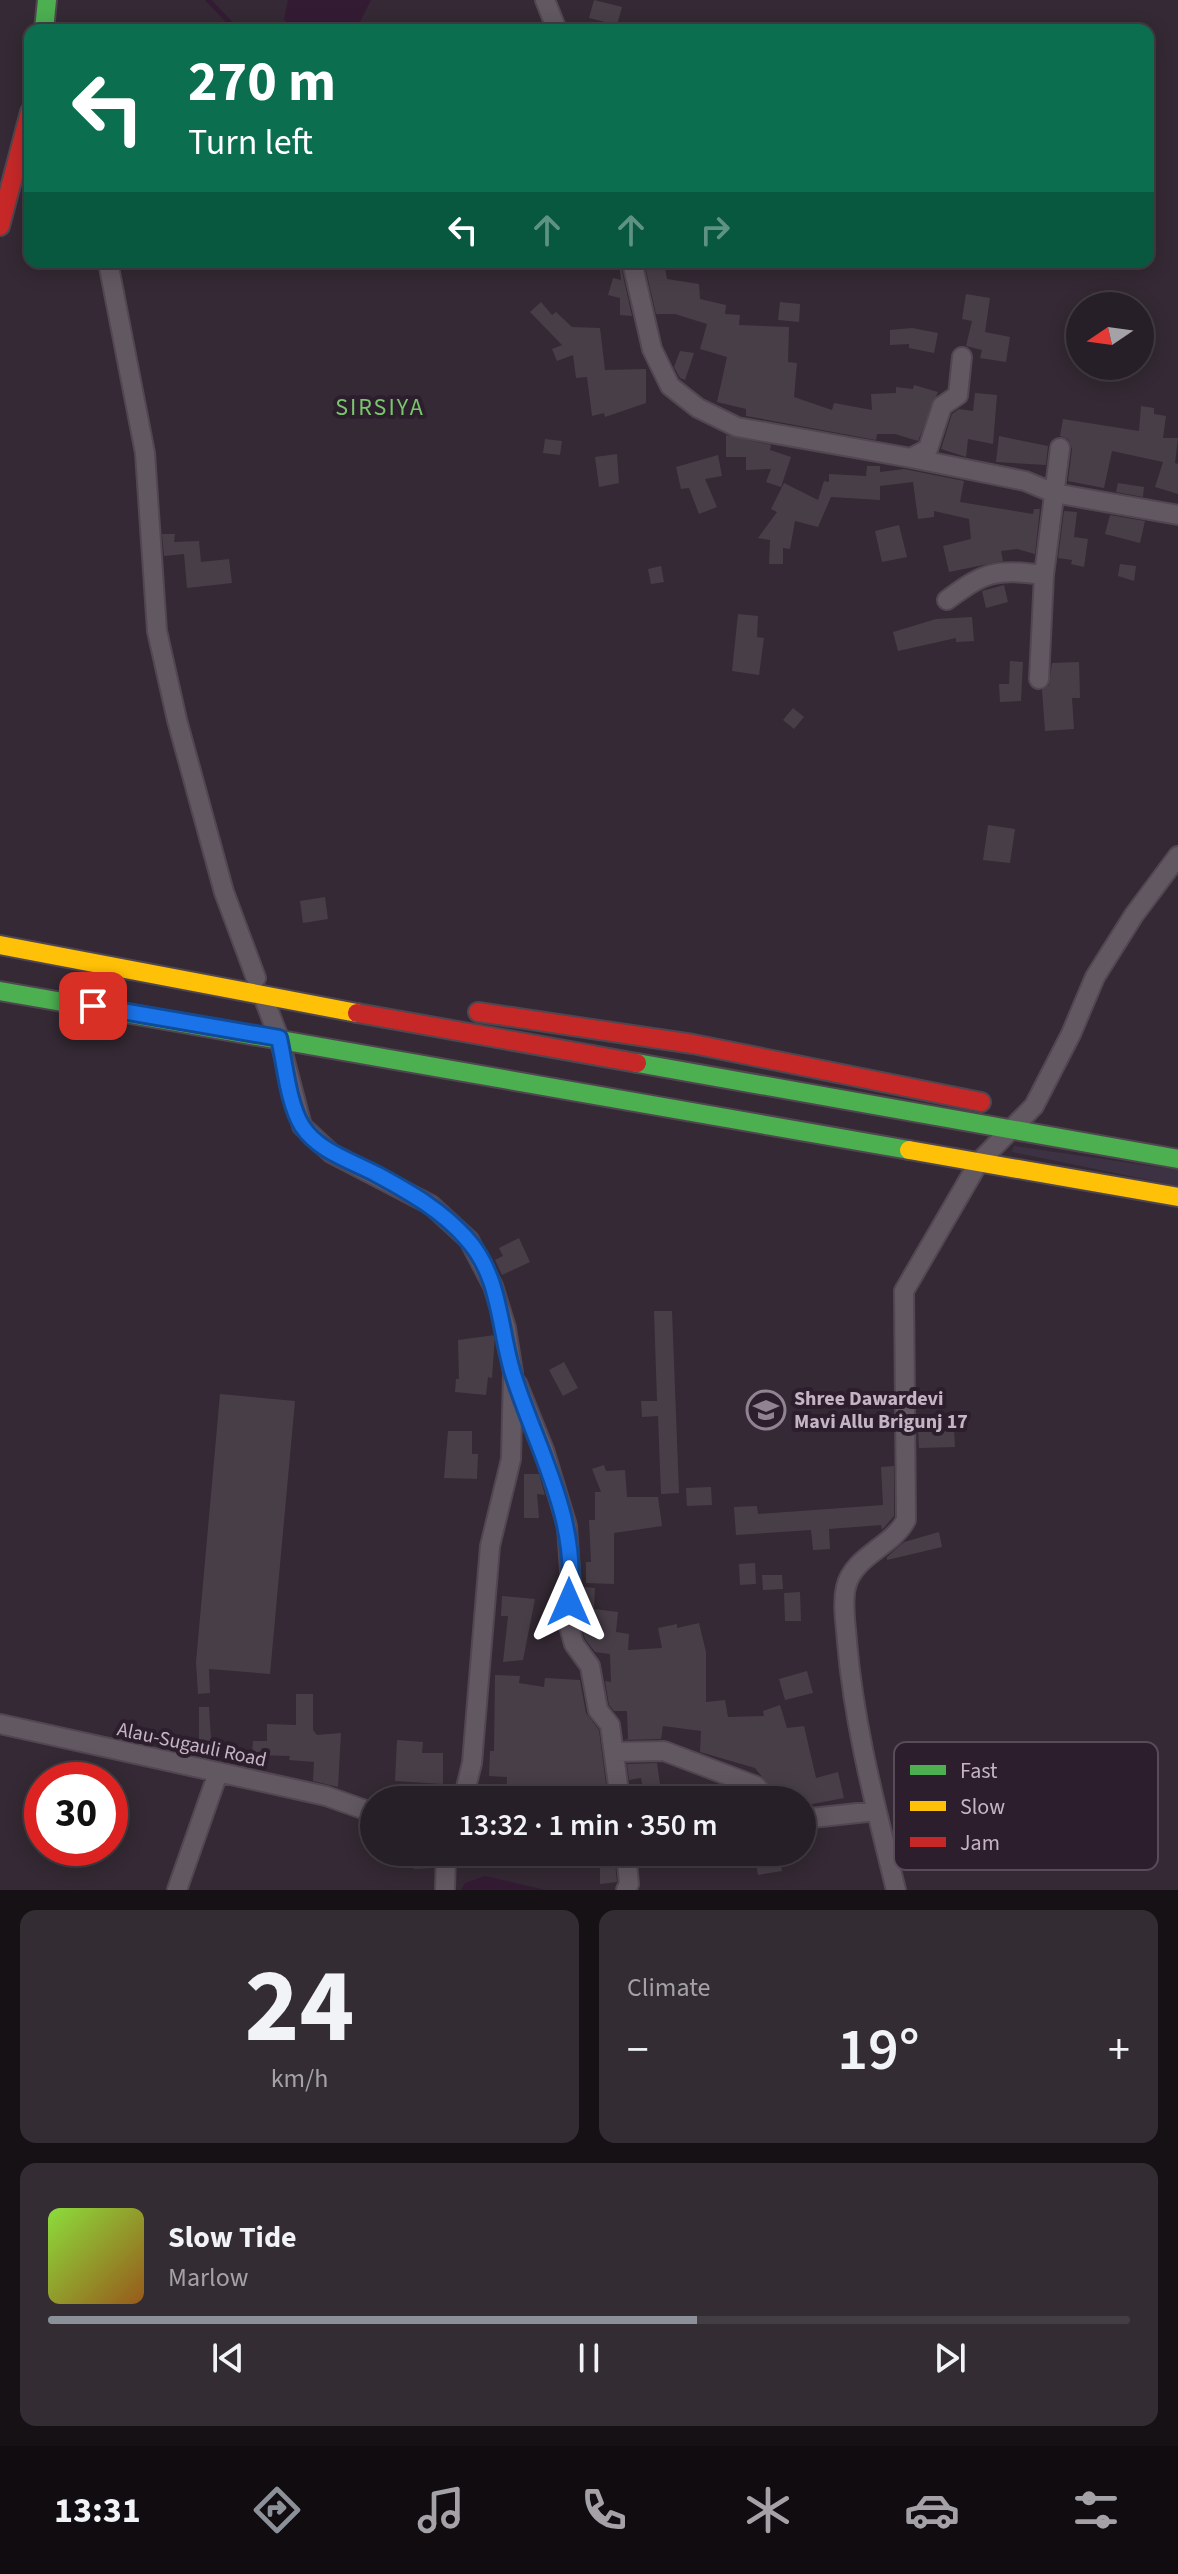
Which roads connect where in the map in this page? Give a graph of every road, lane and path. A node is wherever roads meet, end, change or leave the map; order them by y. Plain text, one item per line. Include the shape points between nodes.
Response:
1 (47, 0) edge
2 (545, 0) edge
3 (45, 24) edge
4 (555, 24) edge
5 (24, 135) edge
6 (0, 226) edge
7 (109, 268) edge
8 (633, 268) edge
9 (962, 357) dead end
10 (1060, 448) dead end
11 (911, 458) junction
12 (1054, 493) junction
13 (1178, 515) edge
14 (1044, 575) junction
15 (947, 600) dead end
16 (1039, 679) dead end
17 (1178, 856) edge
18 (0, 932) edge
19 (0, 945) edge
20 (256, 978) junction
21 (0, 991) edge
22 (350, 992) dead end
23 (263, 996) junction
24 (459, 1009) dead end
25 (279, 1038) junction
26 (1037, 1113) junction
27 (1013, 1131) junction
28 (1178, 1159) edge
29 (979, 1162) junction
30 (1178, 1197) edge
31 (513, 1373) junction
32 (0, 1724) edge
33 (615, 1752) junction
34 (218, 1773) junction
35 (466, 1786) edge
36 (619, 1786) edge
37 (756, 1786) edge
38 (360, 1808) edge
39 (876, 1811) junction
40 (816, 1817) edge
41 (446, 1866) edge
42 (627, 1866) edge
43 (177, 1890) edge
44 (445, 1890) edge
45 (626, 1890) edge
46 (896, 1890) edge

1 - 3 highway
2 - 4 street
5 - 6 highway
7 - 20 street via 145,453 157,631 224,892
8 - 11 street via 652,349 670,386 698,408 737,427
9 - 11 street via 958,395 942,406 928,449
10 - 12 street
11 - 12 street via 1025,481
12 - 13 street
12 - 14 street
14 - 15 street via 1002,571 979,576
14 - 16 street
17 - 26 street via 1095,977
18 - 20 highway
19 - 23 highway
20 - 22 highway
21 - 25 highway
23 - 25 street
23 - 27 highway
24 - 26 highway via 693,1044
25 - 29 highway
25 - 31 street via 302,1126 331,1153 431,1205 469,1240 493,1286
26 - 27 street
27 - 28 highway
27 - 29 street
29 - 30 highway
29 - 39 street via 904,1291 906,1520 898,1535 854,1570 846,1587 849,1662
31 - 33 street via 567,1526 567,1619 574,1644 590,1666 598,1710 610,1725
31 - 35 street via 511,1459 490,1546
32 - 34 street, Alau-Sugauli Road
33 - 36 street
33 - 37 street via 664,1751
34 - 38 street, Alau-Sugauli Road
34 - 43 street
39 - 40 street
39 - 46 street
41 - 44 street
42 - 45 street

